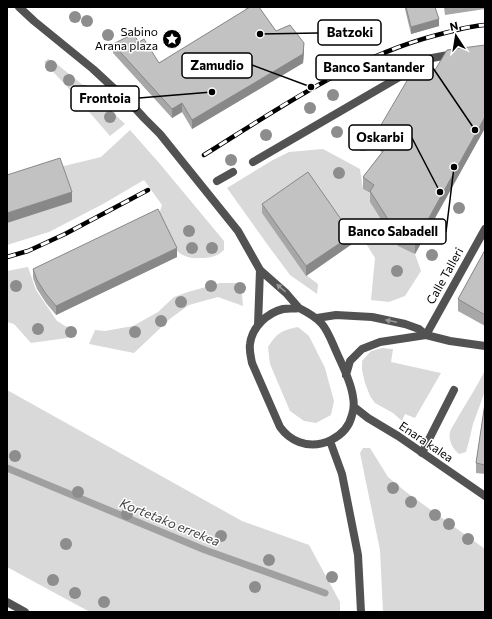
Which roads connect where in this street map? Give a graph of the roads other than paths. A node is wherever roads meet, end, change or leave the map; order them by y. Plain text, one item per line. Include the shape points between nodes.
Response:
1 (19, 7) edge
2 (462, 52) edge
3 (253, 162) dead end
4 (233, 172) dead end
5 (217, 181) dead end
6 (485, 229) edge
7 (260, 270) junction
8 (299, 308) junction
9 (316, 318) junction
10 (258, 325) junction
11 (426, 335) junction
12 (485, 346) edge
13 (346, 376) junction
14 (454, 390) dead end
15 (354, 407) junction
16 (330, 441) junction
17 (422, 453) junction
18 (485, 496) edge
19 (7, 602) edge
20 (25, 612) edge
21 (361, 612) edge

1 - 7 street via 93,69 155,129 238,231
2 - 3 street via 432,58
4 - 5 street
6 - 11 street, Calle Talleri
8 -> 7 street
7 - 10 street
8 - 9 street
8 - 10 street via 276,312
11 -> 9 street via 419,329 405,324 372,317 336,315
9 - 13 street via 328,333
10 - 16 street via 250,344 250,355 280,427 299,442 310,445
11 - 12 street
11 - 13 street via 380,342 362,349 350,361
13 - 15 street via 354,397
14 - 17 street
15 - 16 street via 348,425 340,435
15 - 17 street, Enara kalea
16 - 21 street via 342,474 358,555
17 - 18 street, Enara kalea
19 - 20 street

